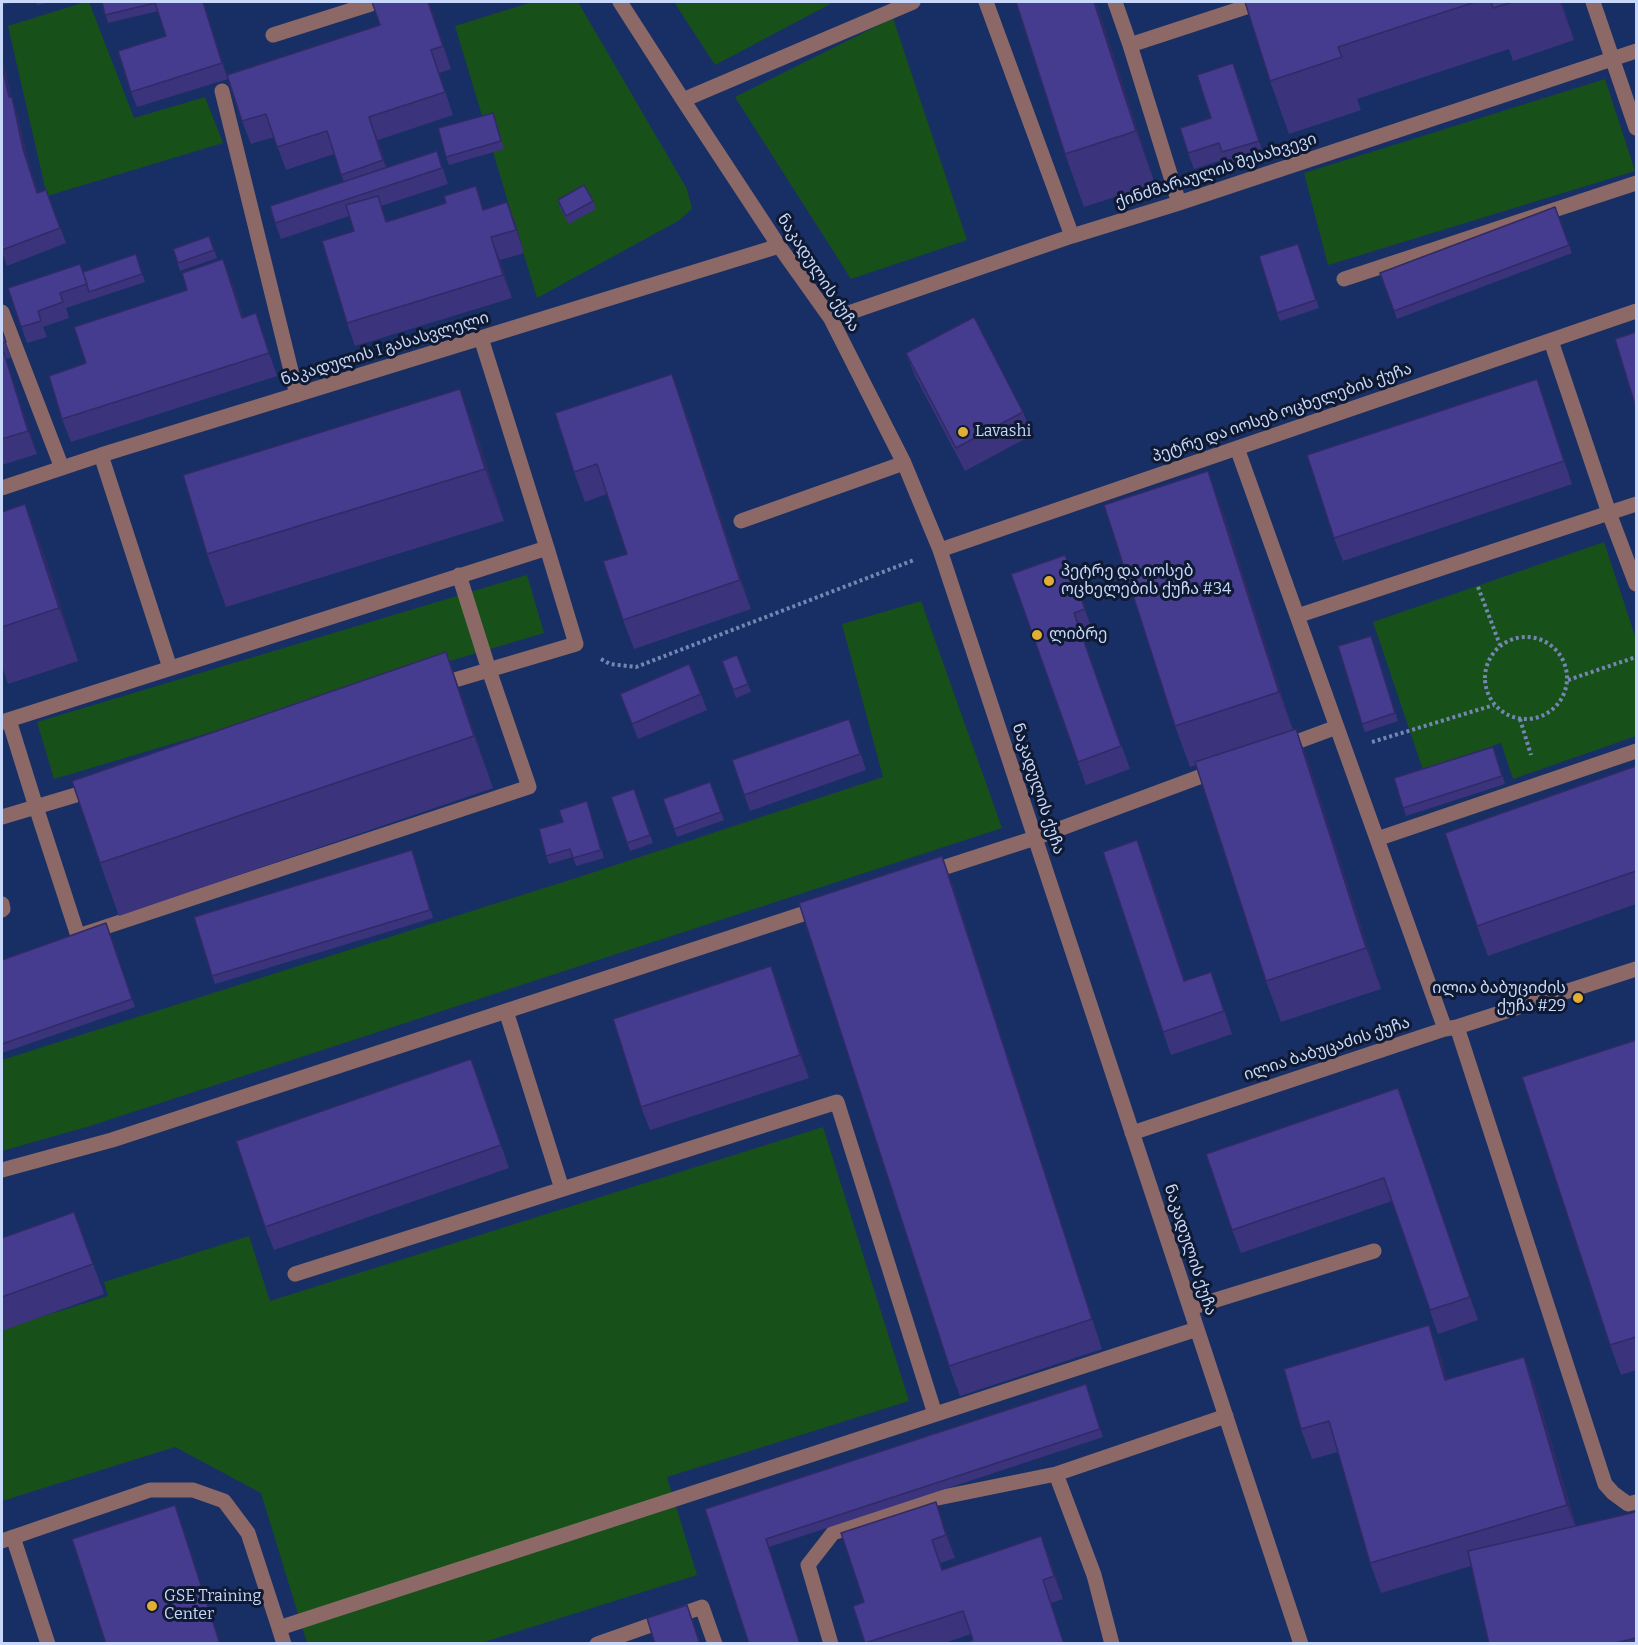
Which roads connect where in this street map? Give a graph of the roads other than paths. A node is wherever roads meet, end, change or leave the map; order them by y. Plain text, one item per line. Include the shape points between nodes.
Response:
1 (377, 2) edge
2 (620, 2) edge
3 (913, 2) edge
4 (986, 2) edge
5 (1115, 2) edge
6 (1261, 2) edge
7 (1593, 2) edge
8 (273, 35) dead end
9 (1130, 45) junction
10 (1636, 51) edge
11 (1614, 59) junction
12 (222, 91) dead end
13 (682, 100) junction
14 (1636, 128) edge
15 (1636, 183) edge
16 (1179, 203) junction
17 (1072, 236) junction
18 (779, 246) junction
19 (1344, 279) dead end
20 (1636, 311) edge
21 (2, 312) edge
22 (831, 320) junction
23 (481, 338) junction
24 (1551, 341) junction
25 (297, 395) junction
26 (1237, 448) junction
27 (101, 455) junction
28 (904, 463) junction
29 (62, 468) junction
30 (2, 488) edge
31 (1636, 504) edge
32 (1609, 513) junction
33 (741, 521) dead end
34 (547, 548) junction
35 (940, 550) junction
36 (459, 575) junction
37 (1636, 584) edge
38 (1297, 616) junction
39 (170, 668) junction
40 (489, 670) junction
41 (421, 691) edge
42 (5, 721) edge
43 (1337, 727) junction
44 (1270, 751) edge
45 (1636, 751) edge
46 (1236, 764) edge
47 (115, 783) edge
48 (36, 807) junction
49 (2, 817) edge
50 (1035, 838) junction
51 (1377, 839) junction
52 (911, 878) edge
53 (2, 904) edge
54 (832, 904) edge
55 (2, 910) edge
56 (1636, 969) edge
57 (506, 1011) junction
58 (1451, 1028) junction
59 (1132, 1133) junction
60 (2, 1170) edge
61 (562, 1189) junction
62 (1374, 1251) dead end
63 (295, 1274) dead end
64 (1190, 1308) junction
65 (1197, 1329) junction
66 (935, 1414) junction
67 (1226, 1416) junction
68 (1056, 1474) junction
69 (1636, 1502) edge
70 (7, 1539) edge
71 (279, 1628) junction
72 (48, 1644) edge
73 (284, 1644) edge
74 (597, 1644) edge
75 (715, 1644) edge
76 (831, 1644) edge
77 (1112, 1644) edge
78 (1301, 1644) edge

1 - 8 street
2 - 13 street, ნაკადულის ქუჩა
3 - 13 street
4 - 17 street
5 - 9 street
6 - 9 street
7 - 11 street
9 - 16 street
10 - 11 street, ქინძმარაულის შესახვევი
11 - 14 street
11 - 16 street, ქინძმარაულის შესახვევი
12 - 25 street
13 - 18 street, ნაკადულის ქუჩა
15 - 19 street
16 - 17 street, ქინძმარაულის შესახვევი
17 - 22 street, ქინძმარაულის შესახვევი
18 - 22 street, ნაკადულის ქუჩა
18 - 23 street, ნაკადულის I გასასვლელი
20 - 24 street, პეტრე და იოსებ ოცხელების ქუჩა
21 - 29 street
22 - 28 street, ნაკადულის ქუჩა
23 - 25 street, ნაკადულის I გასასვლელი
23 - 34 street
24 - 26 street, პეტრე და იოსებ ოცხელების ქუჩა
24 - 32 street
25 - 27 street, ნაკადულის I გასასვლელი
26 - 35 street, პეტრე და იოსებ ოცხელების ქუჩა
26 - 38 street
27 - 29 street, ნაკადულის I გასასვლელი
27 - 39 street
28 - 33 street
28 - 35 street, ნაკადულის ქუჩა
29 - 30 street, ნაკადულის I გასასვლელი
31 - 32 street
32 - 37 street
32 - 38 street
34 - 36 street
34 - 40 street via 576,644
35 - 50 street, ნაკადულის ქუჩა
36 - 39 street
36 - 40 street
38 - 43 street
39 - 42 street
40 - 41 street
40 - 48 street via 529,787 78,936
42 - 48 street
43 - 44 street
43 - 51 street
45 - 51 street
46 - 50 street
47 - 48 street
48 - 49 street
50 - 52 street
50 - 59 street, ნაკადულის ქუჩა
51 - 58 street
53 - 55 street
54 - 57 street
56 - 58 street, ილია ბაბუცაძის ქუჩა
57 - 60 street via 112,1140
57 - 61 street
58 - 59 street, ილია ბაბუცაძის ქუჩა
58 - 69 street via 1605,1484 1628,1504
59 - 64 street, ნაკადულის ქუჩა
61 - 63 street
61 - 66 street via 837,1102
62 - 64 street
64 - 65 street, ნაკადულის ქუჩა
65 - 66 street
65 - 67 street, ნაკადულის ქუჩა
66 - 71 street
67 - 68 street
67 - 78 street, ნაკადულის ქუჩა
68 - 76 street via 933,1499 833,1533 808,1565
68 - 77 street via 1094,1575
70 - 71 street via 150,1490 193,1490 224,1501 248,1533
70 - 72 street
71 - 73 street
74 - 75 street via 702,1607

